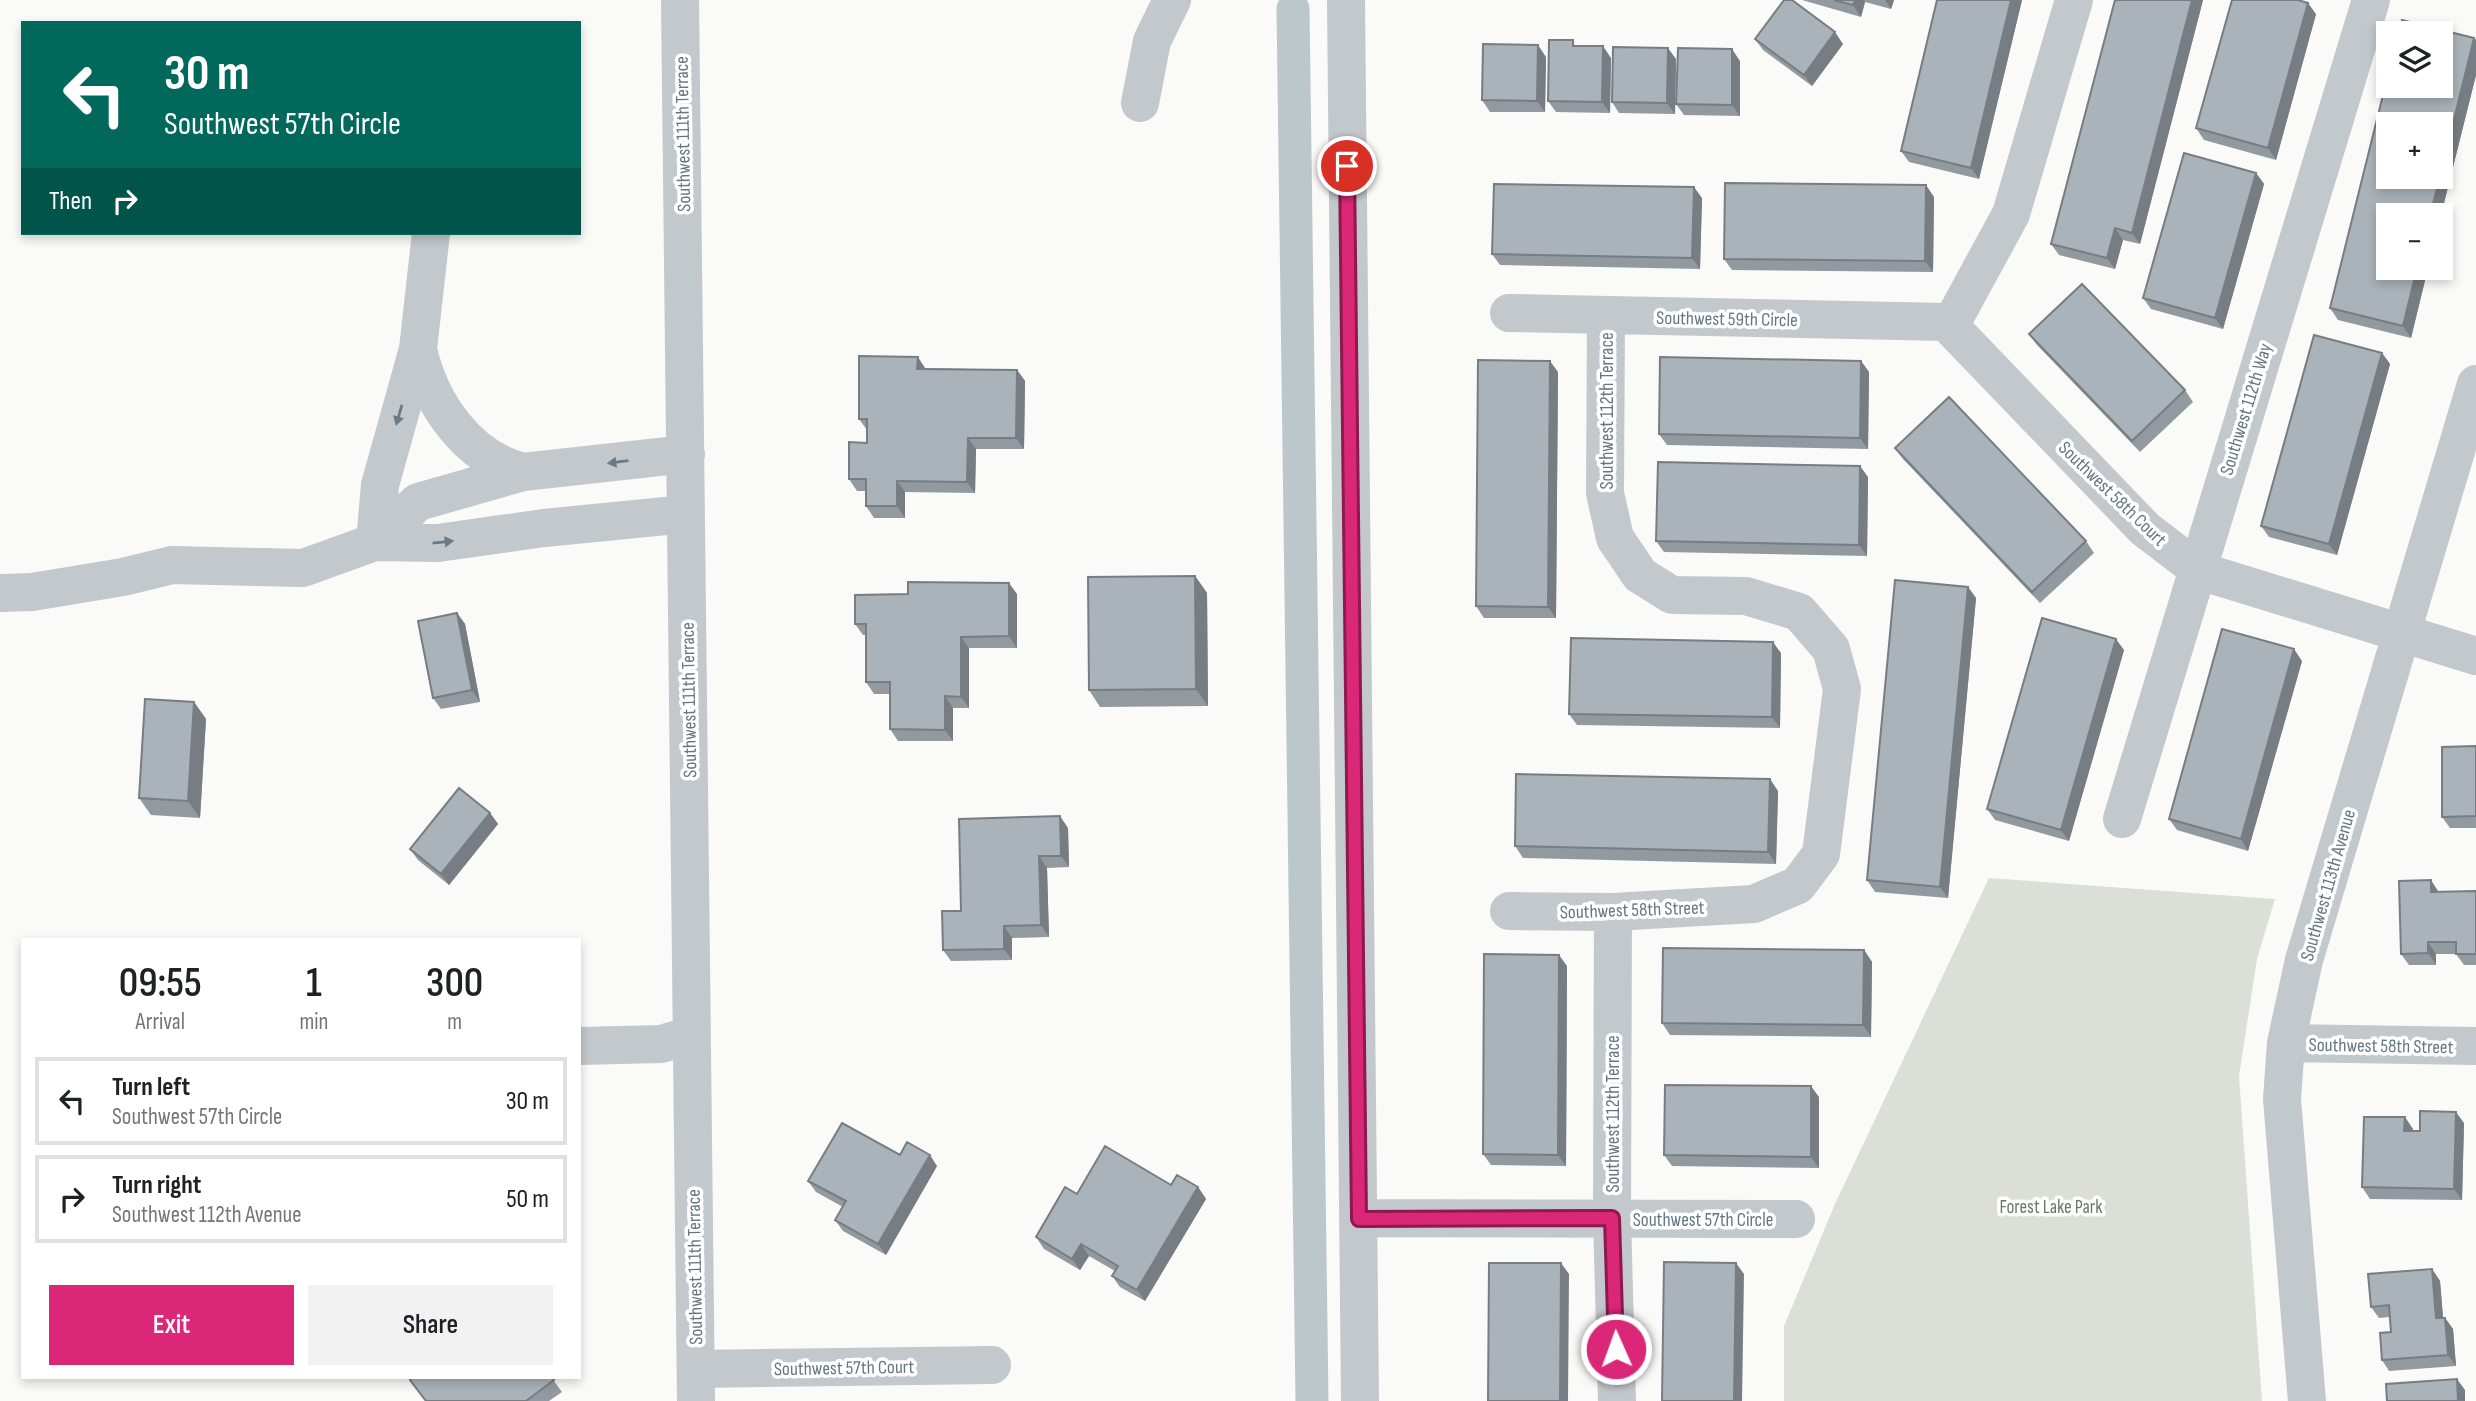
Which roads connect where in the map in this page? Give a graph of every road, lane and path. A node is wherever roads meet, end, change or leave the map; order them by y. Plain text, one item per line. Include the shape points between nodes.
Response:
1 (680, 0) edge
2 (1172, 0) edge
3 (1346, 0) edge
4 (2074, 0) edge
5 (2371, 0) edge
6 (1140, 103) dead end
7 (430, 235) edge
8 (1509, 313) dead end
9 (1606, 315) junction
10 (1948, 324) junction
11 (418, 349) junction
12 (2476, 384) edge
13 (686, 454) junction
14 (523, 472) junction
15 (687, 514) junction
16 (375, 542) junction
17 (2200, 571) junction
18 (0, 593) edge
19 (2401, 634) junction
20 (2476, 656) edge
21 (2122, 818) dead end
22 (1754, 904) joint
23 (1509, 911) dead end
24 (1613, 912) junction
25 (692, 1035) junction
26 (2286, 1044) junction
27 (581, 1046) edge
28 (2476, 1046) edge
29 (1612, 1218) junction
30 (1359, 1219) junction
31 (1796, 1219) dead end
32 (992, 1365) dead end
33 (696, 1385) edge
34 (1360, 1401) edge
35 (1617, 1401) edge
36 (2307, 1401) edge

1 - 13 street, Southwest 111th Terrace
2 - 6 street via 1152,41
3 - 30 street
4 - 10 street via 2011,214
5 - 17 street, Southwest 112th Way via 2217,499
7 - 11 street
8 - 9 street, Southwest 59th Circle
9 - 10 street, Southwest 59th Circle
9 - 22 street, Southwest 112th Terrace via 1605,493 1615,538 1640,575 1672,595 1746,596 1799,612 1831,649 1842,689 1821,853 1798,885
10 - 17 street, Southwest 58th Court via 2145,530
11 - 14 street via 445,414 475,449 502,466
11 -> 16 street via 380,485
12 - 19 street, Southwest 113th Avenue
13 -> 14 street
13 - 15 street, Southwest 111th Terrace
14 - 16 street via 418,502
16 -> 15 street via 438,543
15 - 25 street, Southwest 111th Terrace
16 - 18 street via 303,568 172,565 32,592
17 - 19 street, Southwest 58th Court
17 - 21 street, Southwest 112th Way
19 - 20 street, Southwest 58th Court
19 - 26 street, Southwest 113th Avenue via 2304,960
22 - 24 street, Southwest 58th Street
23 - 24 street, Southwest 58th Street
24 - 29 street, Southwest 112th Terrace
25 - 27 street via 661,1044
25 - 33 street, Southwest 111th Terrace
26 - 28 street, Southwest 58th Street
26 - 36 street, Southwest 113th Avenue via 2282,1099 2285,1162
29 - 30 street, Southwest 57th Circle
29 - 31 street, Southwest 57th Circle
29 - 35 street, Southwest 112th Terrace
30 - 34 street
32 - 33 street, Southwest 57th Court

